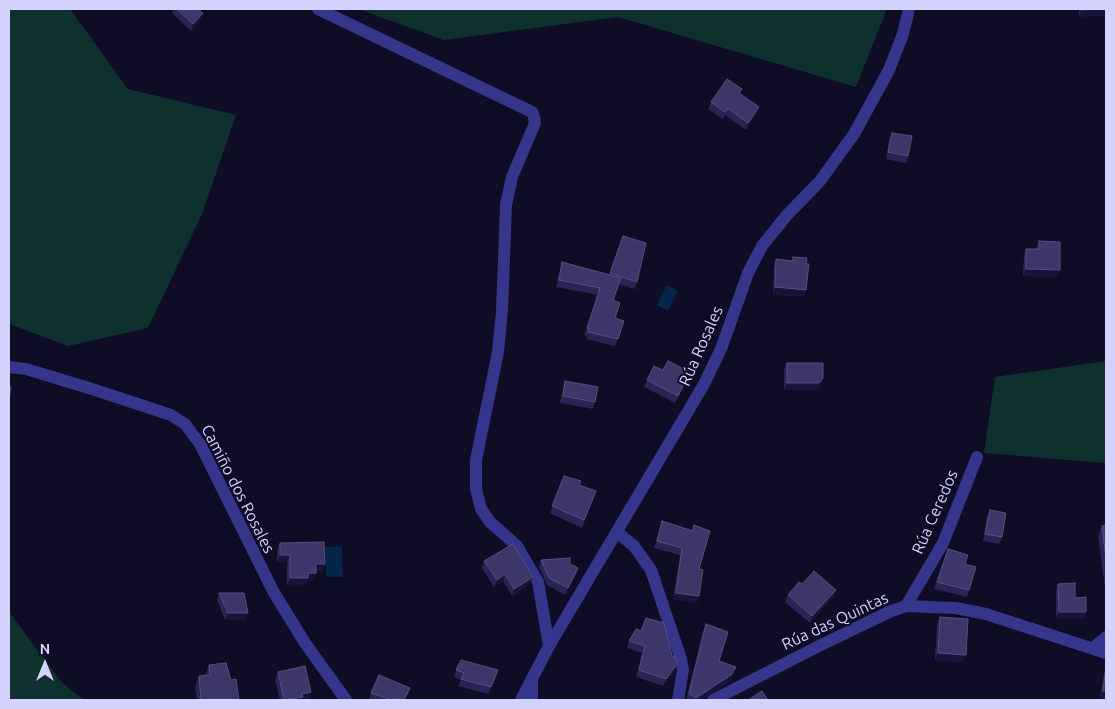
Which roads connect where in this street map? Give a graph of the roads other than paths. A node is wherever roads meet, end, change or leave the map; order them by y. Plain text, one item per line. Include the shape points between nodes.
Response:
1 (318, 9) edge
2 (909, 9) edge
3 (9, 367) edge
4 (977, 456) dead end
5 (618, 533) junction
6 (906, 606) junction
7 (1106, 637) edge
8 (549, 646) junction
9 (1093, 648) junction
10 (1106, 653) edge
11 (532, 676) junction
12 (346, 700) edge
13 (521, 700) edge
14 (532, 700) edge
15 (678, 700) edge
16 (713, 700) edge

1 - 8 street via 532,112 534,117 535,123 512,177 506,205 499,344 476,460 476,489 481,509 490,522 517,546 538,582
2 - 5 street, Rúa Rosales via 888,70 854,134 820,181 762,246 703,386
3 - 12 street, Camiño dos Rosales via 92,389 172,415 185,424 200,444 273,591
4 - 6 street, Rúa Ceredos via 943,543
5 - 8 street, Rúa Rosales
5 - 15 street via 639,551 651,570 681,659 683,670
6 - 9 street, Rúa das Quintas via 956,608 986,614
6 - 16 street, Rúa das Quintas
7 - 9 street
8 - 11 street, Rúa Rosales
9 - 10 street, Rúa das Quintas
11 - 13 street, Rúa Rosales
11 - 14 street

